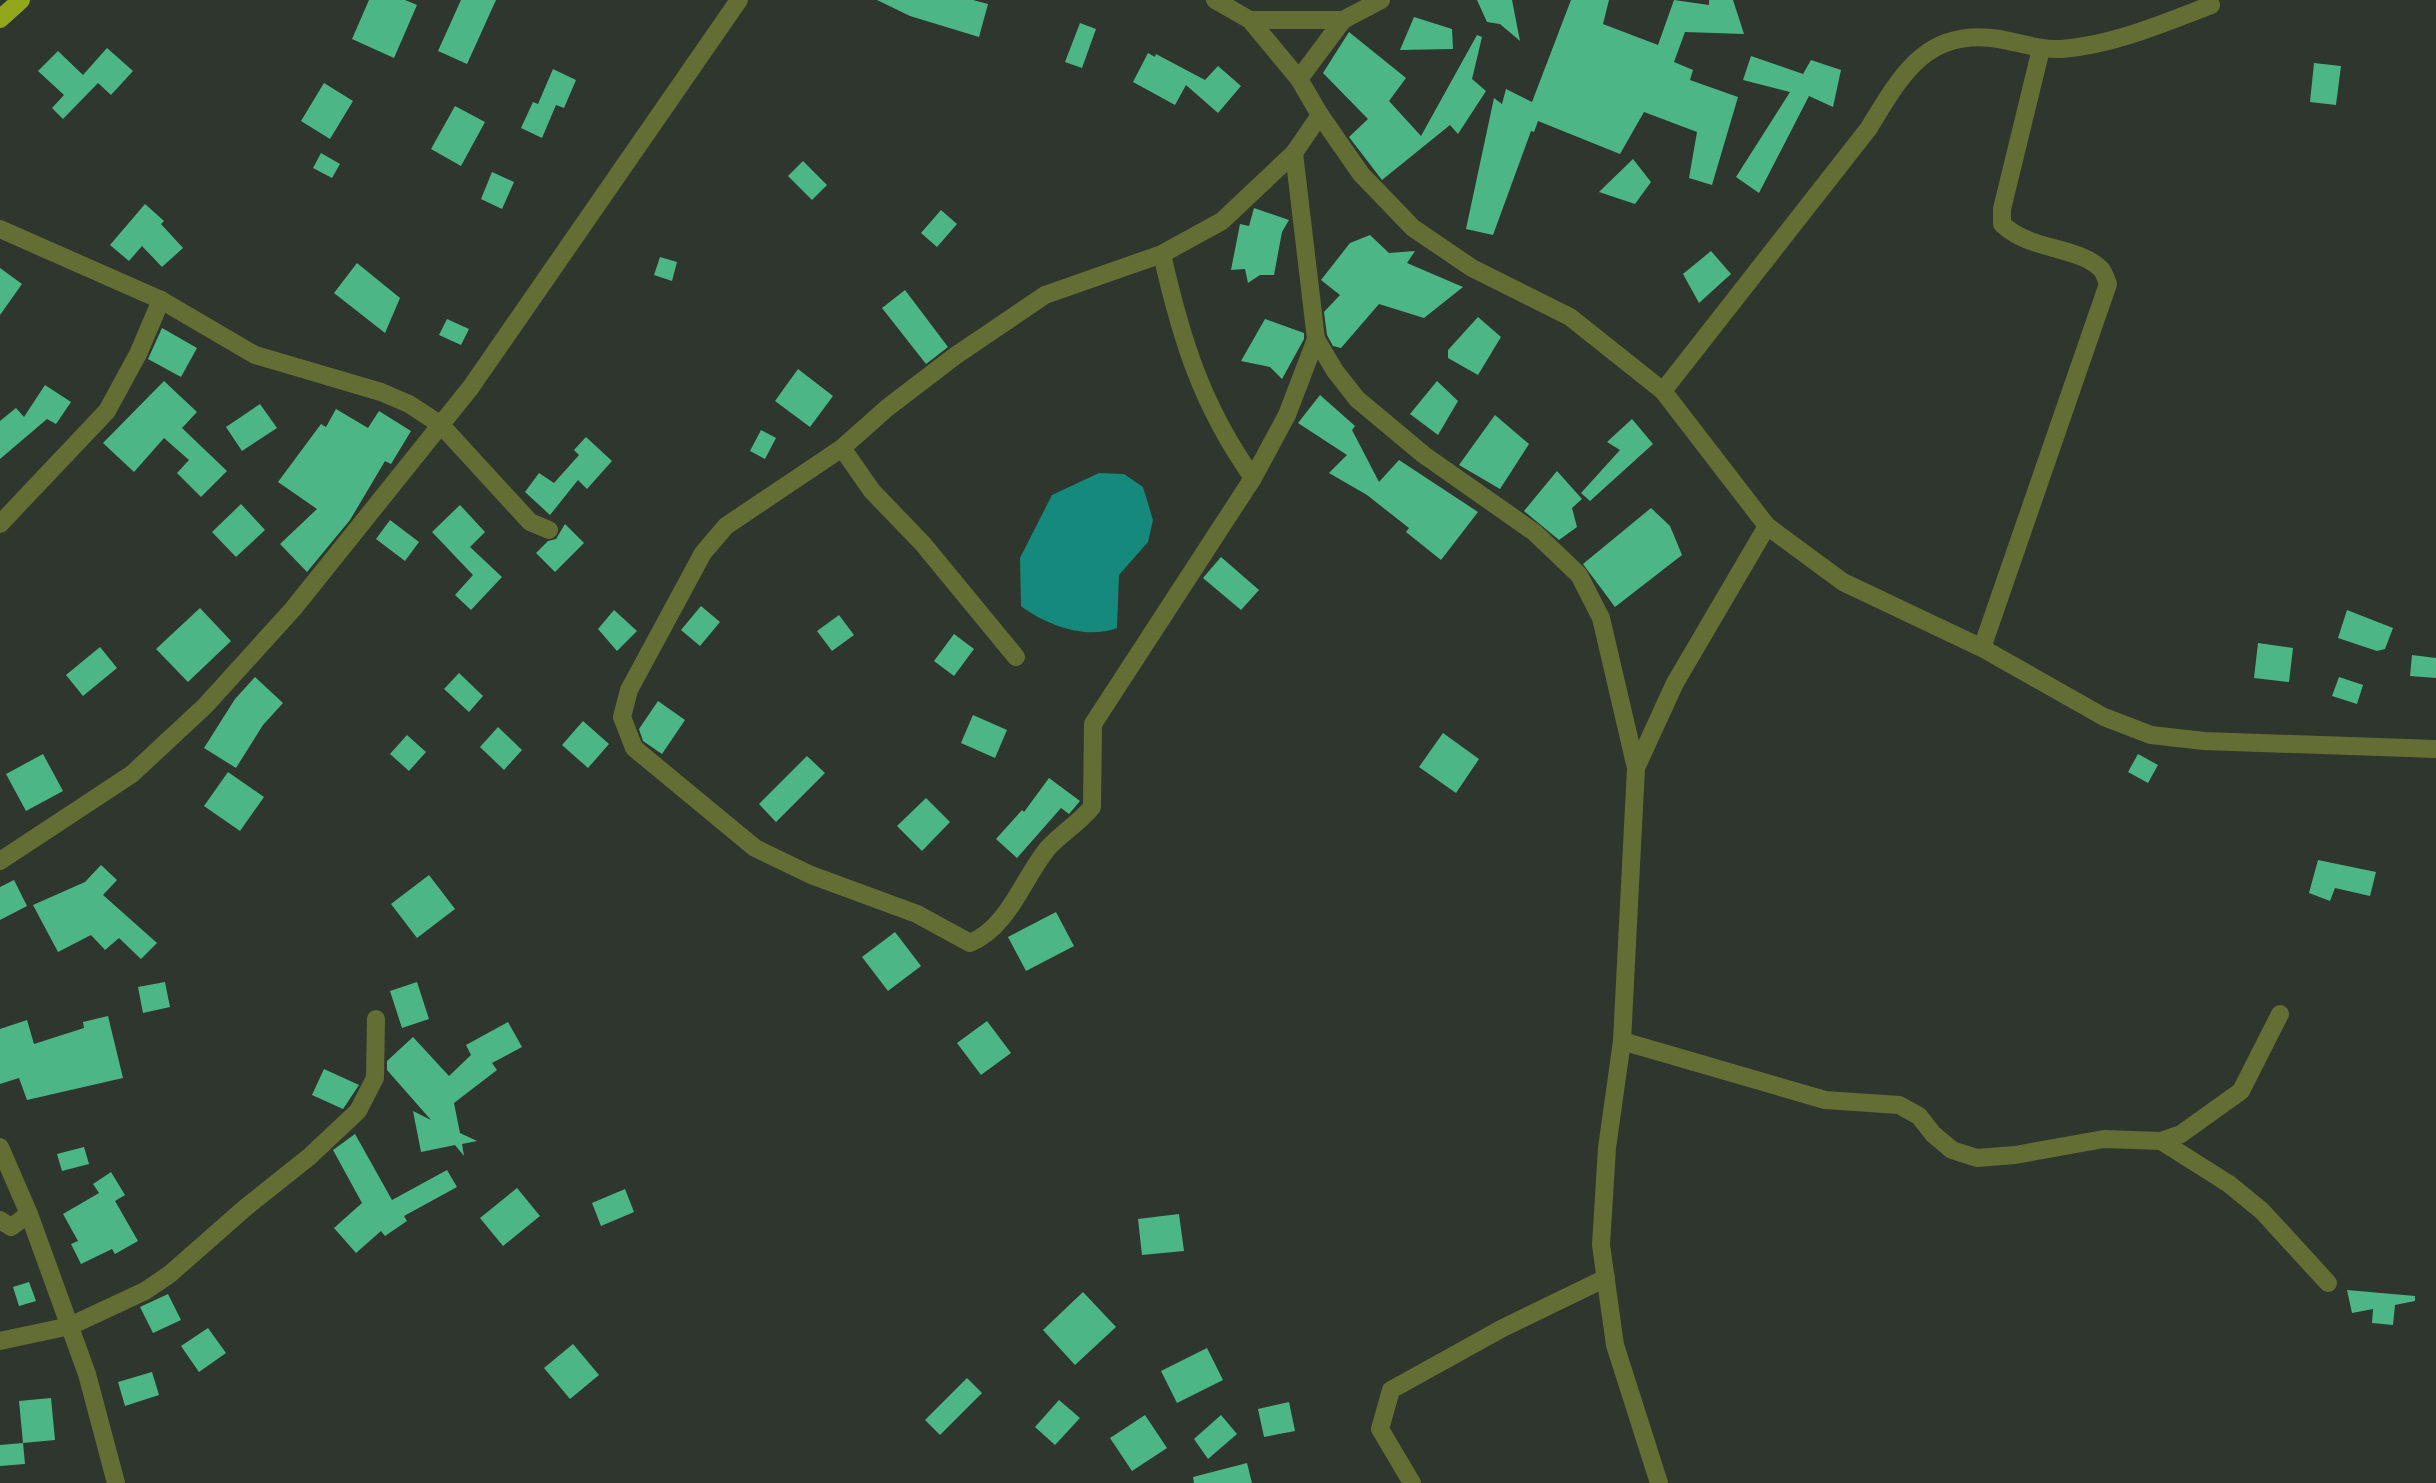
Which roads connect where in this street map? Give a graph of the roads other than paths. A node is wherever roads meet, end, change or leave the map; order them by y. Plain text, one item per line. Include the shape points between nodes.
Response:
1 (21, 0) edge
2 (739, 0) edge
3 (1215, 0) edge
4 (1381, 0) edge
5 (2211, 5) dead end
6 (0, 19) edge
7 (1250, 20) junction
8 (1343, 20) junction
9 (2041, 49) junction
10 (1299, 79) junction
11 (1320, 115) junction
12 (1294, 153) junction
13 (0, 229) edge
14 (1162, 254) junction
15 (161, 300) junction
16 (1316, 339) junction
17 (1663, 391) junction
18 (441, 425) junction
19 (842, 448) junction
20 (1253, 478) junction
21 (0, 524) edge
22 (1767, 526) junction
23 (549, 530) dead end
24 (1982, 648) junction
25 (1016, 657) dead end
26 (2436, 748) edge
27 (1636, 768) junction
28 (0, 861) edge
29 (2280, 1014) dead end
30 (376, 1019) dead end
31 (1622, 1041) junction
32 (2161, 1141) junction
33 (0, 1147) edge
34 (29, 1214) junction
35 (0, 1220) edge
36 (1606, 1278) junction
37 (2328, 1283) dead end
38 (70, 1326) junction
39 (0, 1341) edge
40 (116, 1483) edge
41 (1412, 1483) edge
42 (1659, 1483) edge

1 - 6 main road
2 - 18 street
3 - 7 street
4 - 8 street
5 - 9 street via 2143,31 2065,49
7 - 8 street
7 - 10 street
8 - 10 street
9 - 17 street via 1997,39 1957,37 1922,54 1896,84 1870,128
9 - 24 street via 2002,224 2015,237 2087,261 2102,270 2108,284
10 - 11 street
11 - 12 street
11 - 17 street via 1361,174 1413,228 1472,268 1570,317
12 - 14 street via 1222,221
12 - 16 street
13 - 15 street
14 - 19 street via 1045,295 945,363
14 - 20 street via 1173,304 1208,408
15 - 18 street via 255,355 381,392
15 - 21 street via 107,411
16 - 20 street via 1287,415
16 - 27 street via 1357,398 1424,455 1534,533 1579,575 1601,618
17 - 22 street
18 - 23 street via 523,515
18 - 28 street via 293,609 205,706 132,774
19 - 20 street via 726,527 704,553 629,690 622,718 634,748 755,848 811,875 917,914 970,943 980,939 1021,895 1049,847 1092,807 1093,724
19 - 25 street via 872,491 923,544
22 - 24 street via 1843,582
22 - 27 street via 1675,683
24 - 26 street via 2104,718 2151,735 2204,741
27 - 31 street
29 - 32 street via 2241,1091 2181,1133
30 - 38 street via 375,1079 358,1111 170,1274 145,1292
31 - 32 street via 1825,1100 1899,1105 1919,1116 1952,1150 1977,1158 2104,1139
31 - 36 street via 1607,1148 1601,1245
32 - 37 street via 2230,1184 2262,1211
33 - 34 street
34 - 35 street via 11,1227
34 - 38 street
36 - 41 street via 1391,1390 1380,1429
36 - 42 street via 1615,1345
38 - 39 street
38 - 40 street

